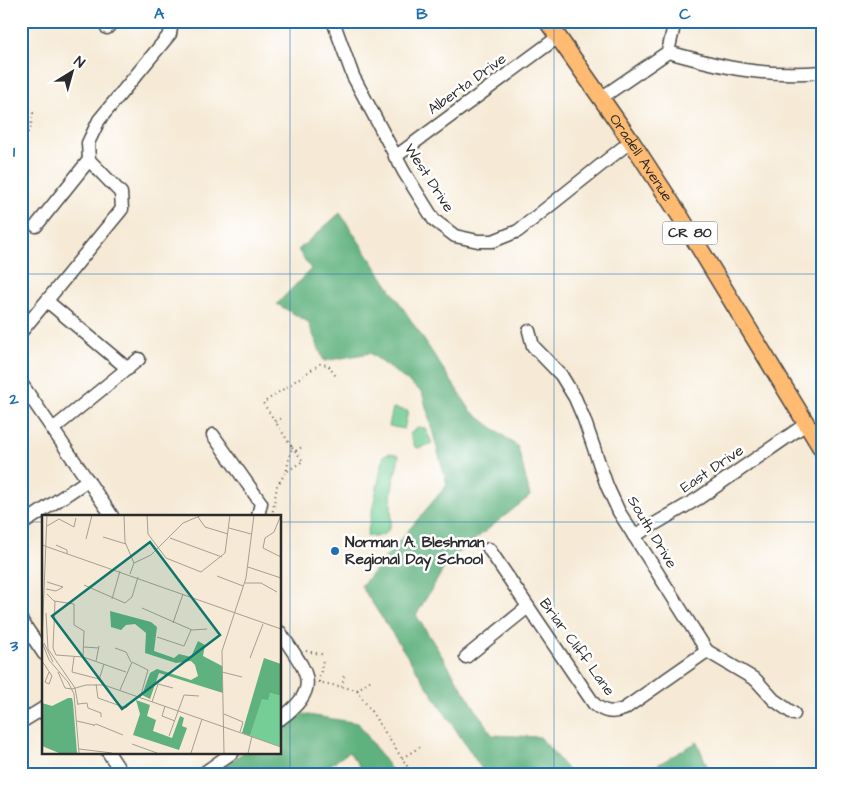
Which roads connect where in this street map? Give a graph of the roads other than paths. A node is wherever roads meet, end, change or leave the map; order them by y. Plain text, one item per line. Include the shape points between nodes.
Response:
1 (172, 21) edge
2 (333, 21) edge
3 (547, 21) edge
4 (675, 21) edge
5 (558, 37) junction
6 (668, 52) junction
7 (823, 72) edge
8 (601, 98) junction
9 (631, 141) junction
10 (395, 157) junction
11 (89, 160) junction
12 (36, 226) dead end
13 (47, 301) junction
14 (528, 331) dead end
15 (21, 332) edge
16 (139, 359) dead end
17 (128, 369) junction
18 (21, 383) edge
19 (806, 424) junction
20 (53, 429) junction
21 (213, 435) dead end
22 (823, 451) edge
23 (88, 480) junction
24 (111, 515) edge
25 (258, 515) edge
26 (21, 525) edge
27 (634, 536) junction
28 (489, 549) dead end
29 (528, 606) junction
30 (21, 620) edge
31 (281, 634) edge
32 (42, 651) edge
33 (707, 651) junction
34 (466, 657) dead end
35 (42, 709) edge
36 (794, 714) dead end
37 (281, 718) edge
38 (21, 722) edge
39 (109, 754) edge
40 (230, 754) edge
41 (123, 775) edge
42 (201, 775) edge

1 - 11 street via 170,34 95,127 88,143
2 - 10 street, West Drive via 352,76
3 - 5 main road, Oradell Avenue / CR 80
4 - 6 street
5 - 8 main road, Oradell Avenue / CR 80
5 - 10 street, Alberta Drive
6 - 7 street via 740,71 792,75
6 - 8 street
8 - 9 main road, Oradell Avenue / CR 80
9 - 10 street, West Drive via 518,231 493,241 466,240 444,229 430,214
9 - 19 main road, Oradell Avenue / CR 80
11 - 12 street
11 - 13 street via 121,193 122,209
13 - 15 street
13 - 17 street
14 - 27 street, South Drive via 533,346 561,375 574,398 607,486
16 - 17 street
17 - 20 street
18 - 20 street
19 - 22 main road, Oradell Avenue / CR 80
19 - 27 street, East Drive via 699,498
20 - 23 street
21 - 25 street via 261,503
23 - 24 street
23 - 26 street
27 - 33 street, South Drive
28 - 29 street, Briar Cliff Lane
29 - 33 street, Briar Cliff Lane via 594,704 610,712 624,709
29 - 34 street
30 - 32 street
31 - 37 street via 306,673 308,686 301,701
33 - 36 street, South Drive via 756,680 774,700
35 - 38 street
39 - 41 street
40 - 42 street

